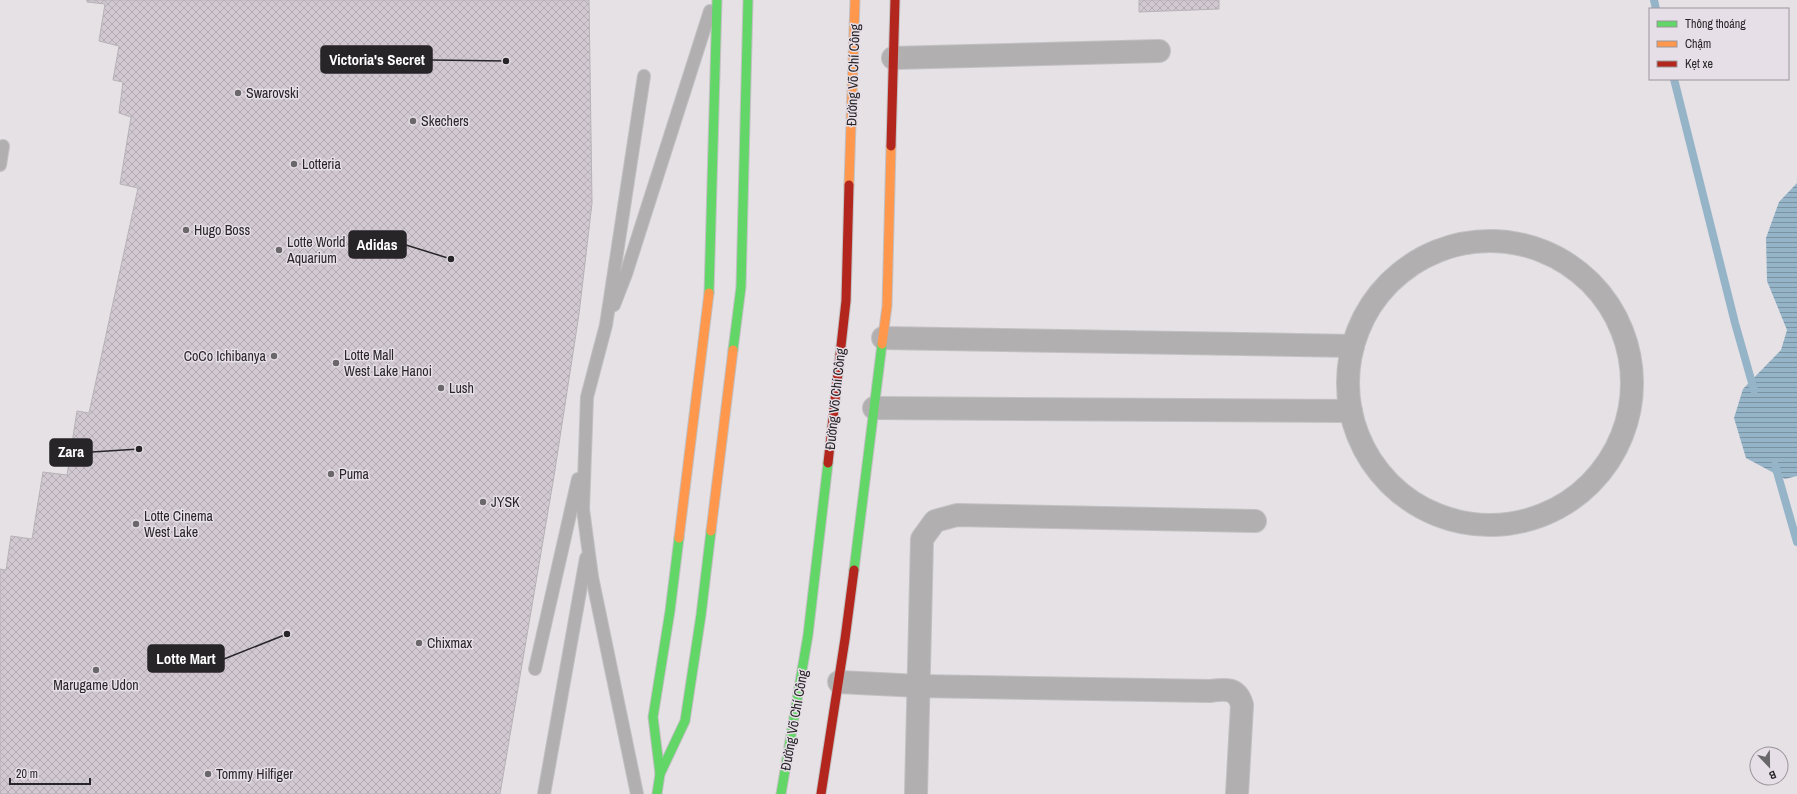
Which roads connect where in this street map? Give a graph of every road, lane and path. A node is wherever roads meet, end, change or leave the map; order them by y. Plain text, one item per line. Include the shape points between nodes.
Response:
1 (715, 0) edge
2 (748, 0) edge
3 (855, 0) edge
4 (895, 0) edge
5 (1159, 51) dead end
6 (893, 58) junction
7 (644, 76) dead end
8 (3, 146) dead end
9 (0, 165) edge
10 (606, 325) junction
11 (883, 338) junction
12 (1353, 346) junction
13 (874, 408) junction
14 (1351, 411) junction
15 (584, 454) junction
16 (1255, 521) dead end
17 (588, 547) junction
18 (535, 670) dead end
19 (839, 682) junction
20 (919, 686) junction
21 (660, 774) junction
22 (544, 794) edge
23 (637, 794) edge
24 (657, 794) edge
25 (781, 794) edge
26 (822, 794) edge
27 (916, 794) edge
28 (1237, 794) edge

1 - 10 lane via 626,274
1 - 21 main road via 710,283 670,611 653,717
2 - 21 main road via 741,287 701,615 685,721
3 - 25 main road, Đường Võ Chí Công via 846,301 808,635
4 - 6 main road
5 - 6 street
6 - 11 main road via 887,306
7 - 10 lane
8 - 9 lane
10 - 15 lane via 587,397
11 - 12 street
11 - 13 main road
12 - 14 street via 1347,381
12 - 14 street via 1354,337 1376,297 1409,266 1449,246 1494,241 1538,249 1578,271 1609,303 1628,345 1633,393 1621,440 1594,481 1555,511 1508,525 1459,523 1414,504 1377,472 1354,429
13 - 14 street
13 - 19 main road
15 - 17 lane via 583,509
15 - 18 lane
16 - 20 street via 957,515 935,521 922,539
17 - 22 lane
17 - 23 lane
19 - 20 street
19 - 26 main road
20 - 27 street
20 - 28 street via 1210,691 1226,689 1234,692 1242,705
21 - 24 main road

